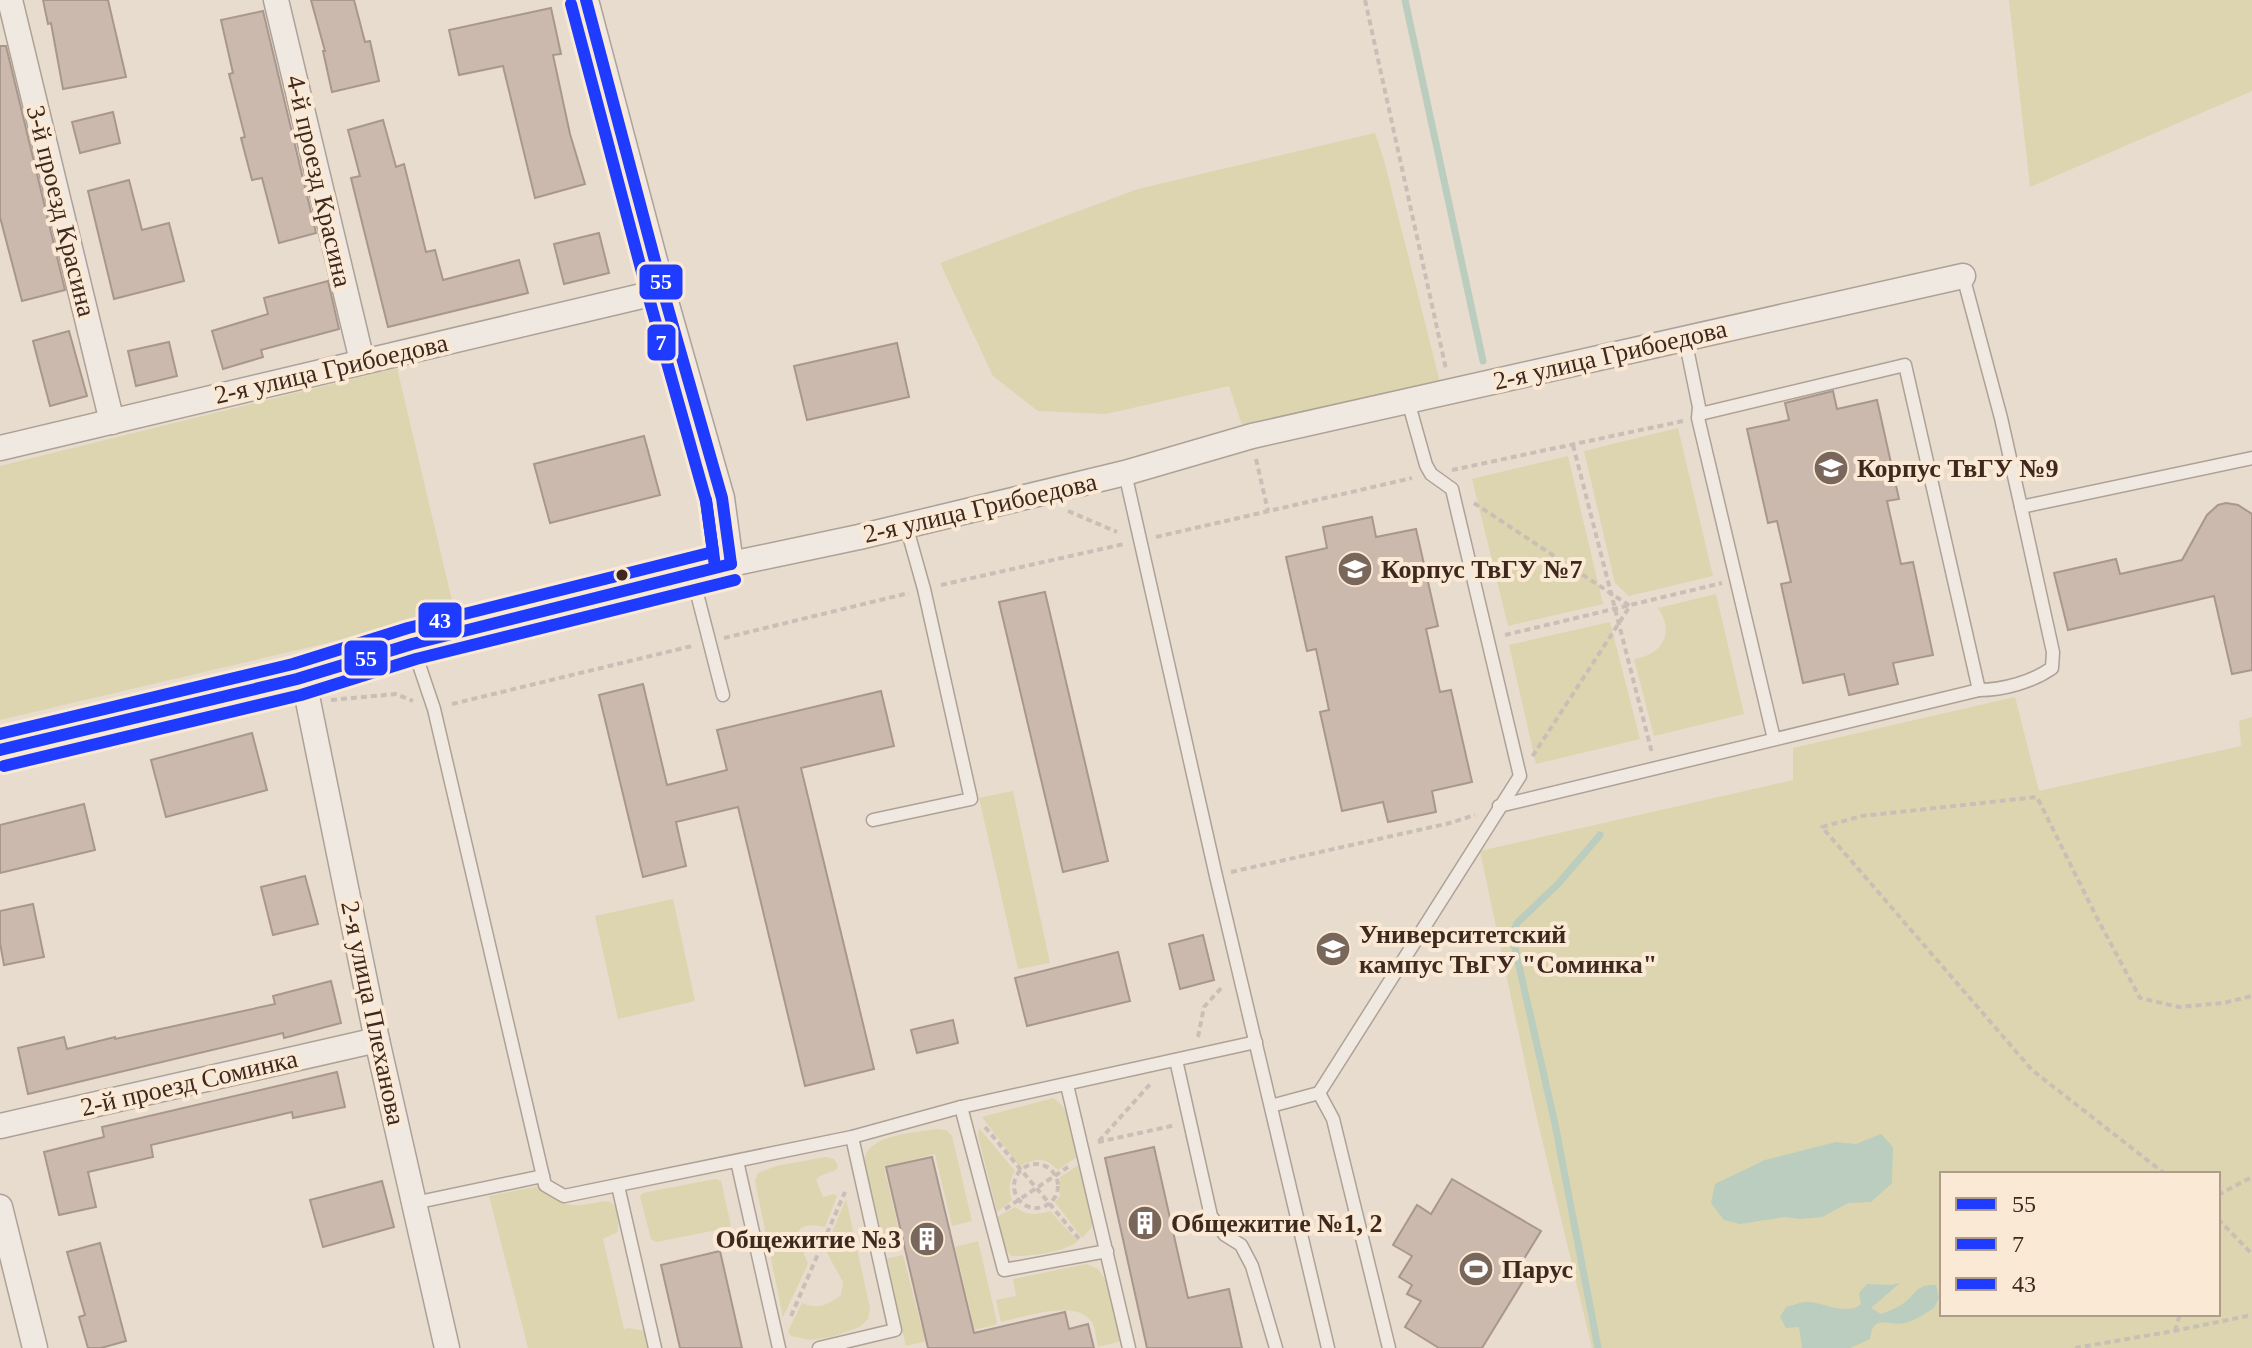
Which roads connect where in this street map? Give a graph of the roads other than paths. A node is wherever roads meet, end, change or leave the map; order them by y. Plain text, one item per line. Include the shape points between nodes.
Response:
1 (10, 0) edge
2 (276, 0) edge
3 (586, 0) edge
4 (1963, 276) joint
5 (663, 291) junction
6 (1685, 339) junction
7 (362, 361) junction
8 (1408, 401) junction
9 (1699, 416) junction
10 (112, 422) junction
11 (0, 448) edge
12 (2252, 458) edge
13 (1125, 473) junction
14 (2021, 507) junction
15 (906, 525) junction
16 (731, 564) junction
17 (692, 574) junction
18 (412, 644) junction
19 (297, 679) junction
20 (1979, 690) junction
21 (723, 695) dead end
22 (1774, 739) junction
23 (0, 750) edge
24 (1499, 806) junction
25 (873, 820) dead end
26 (377, 1040) junction
27 (1256, 1042) junction
28 (1176, 1060) junction
29 (1067, 1085) junction
30 (1319, 1093) junction
31 (1271, 1106) junction
32 (961, 1107) junction
33 (0, 1126) edge
34 (852, 1137) junction
35 (737, 1161) junction
36 (543, 1176) junction
37 (618, 1186) junction
38 (414, 1203) junction
39 (0, 1207) edge
40 (1107, 1248) junction
41 (35, 1348) edge
42 (447, 1348) edge
43 (655, 1348) edge
44 (779, 1348) edge
45 (819, 1348) edge
46 (1129, 1348) edge
47 (1276, 1348) edge
48 (1328, 1348) edge
49 (1389, 1348) edge

1 - 10 street, 3-й проезд Красина
2 - 7 street, 4-й проезд Красина
3 - 5 street
4 - 6 street, 2-я улица Грибоедова
4 - 14 lane
5 - 7 street, 2-я улица Грибоедова
5 - 16 street via 722,498
6 - 8 street, 2-я улица Грибоедова
6 - 9 lane
7 - 10 street, 2-я улица Грибоедова
8 - 13 street, 2-я улица Грибоедова via 1252,436
8 - 24 lane via 1426,465 1452,489 1520,776
9 - 20 lane via 1905,365
9 - 22 lane
10 - 11 street, 2-я улица Грибоедова
12 - 14 lane
13 - 15 street, 2-я улица Грибоедова
13 - 27 lane
14 - 20 lane via 2053,652 2052,668 2012,685
15 - 16 street, 2-я улица Грибоедова
15 - 25 lane via 971,799
16 - 17 street, 2-я улица Грибоедова
17 - 18 street, 2-я улица Грибоедова
17 - 21 lane
18 - 19 street, 2-я улица Грибоедова
18 - 36 lane via 434,709
19 - 23 street, 2-я улица Грибоедова
19 - 26 street, 2-я улица Плеханова via 308,701
20 - 22 lane
22 - 24 lane
24 - 30 lane
26 - 33 street, 2-й проезд Соминка
26 - 38 street, 2-я улица Плеханова
27 - 28 lane
27 - 31 lane
28 - 29 lane
28 - 47 lane via 1211,1216 1241,1245 1252,1266
29 - 32 lane
29 - 40 lane
30 - 31 lane
30 - 49 lane via 1333,1119
31 - 48 lane
32 - 34 lane
32 - 40 lane via 1004,1270
34 - 35 lane
34 - 45 lane via 895,1330
35 - 37 lane
35 - 44 lane
36 - 37 lane via 545,1185 564,1196
36 - 38 lane
37 - 43 lane
38 - 42 street, 2-я улица Плеханова
39 - 41 street
40 - 46 lane

